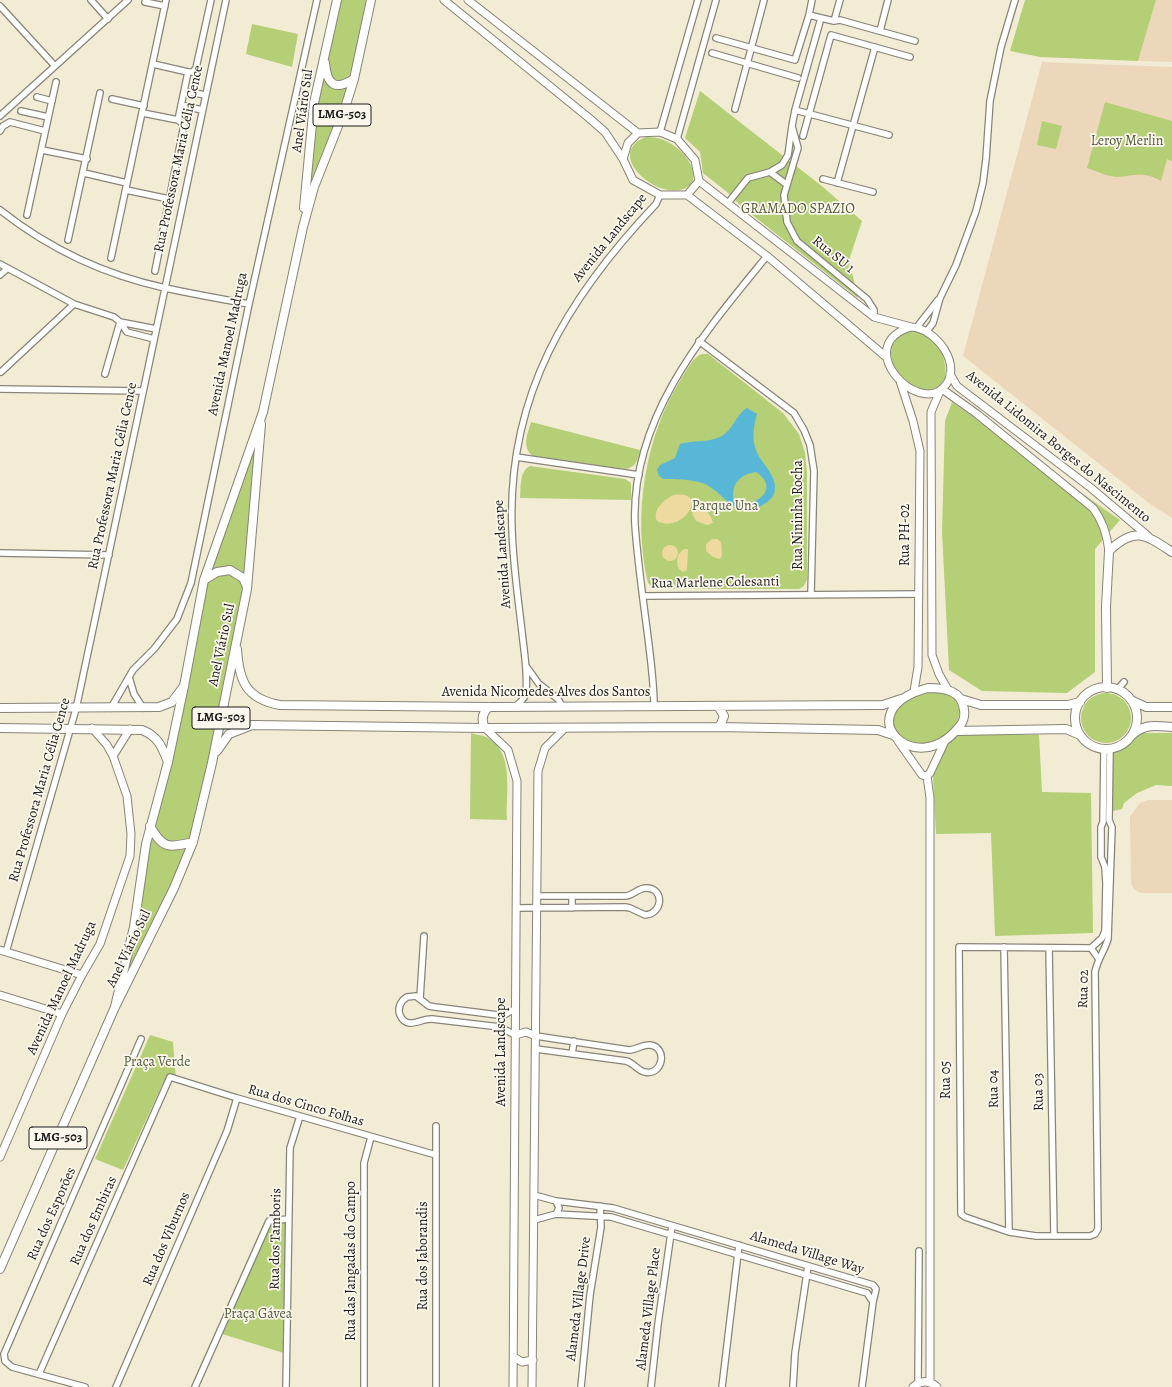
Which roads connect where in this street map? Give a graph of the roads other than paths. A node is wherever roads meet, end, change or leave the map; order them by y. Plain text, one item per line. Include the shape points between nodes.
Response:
1 (91, 0) edge
2 (128, 0) edge
3 (211, 0) edge
4 (226, 0) edge
5 (317, 0) edge
6 (337, 0) edge
7 (371, 0) edge
8 (444, 0) edge
9 (468, 0) edge
10 (698, 0) edge
11 (716, 0) edge
12 (764, 0) edge
13 (812, 0) edge
14 (840, 0) edge
15 (888, 0) edge
16 (1015, 0) edge
17 (144, 2) dead end
18 (165, 3) edge
19 (0, 6) edge
20 (809, 15) junction
21 (822, 18) junction
22 (108, 19) junction
23 (834, 21) junction
24 (880, 31) junction
25 (716, 38) dead end
26 (915, 41) dead end
27 (875, 46) junction
28 (751, 48) junction
29 (324, 52) junction
30 (712, 53) dead end
31 (910, 56) dead end
32 (153, 64) junction
33 (747, 64) junction
34 (55, 66) junction
35 (188, 72) junction
36 (798, 78) dead end
37 (354, 79) junction
38 (56, 82) dead end
39 (184, 91) junction
40 (100, 93) dead end
41 (205, 95) junction
42 (37, 98) dead end
43 (112, 99) dead end
44 (52, 101) junction
45 (144, 106) junction
46 (181, 106) junction
47 (735, 109) dead end
48 (202, 110) junction
49 (794, 110) junction
50 (21, 111) dead end
51 (143, 112) junction
52 (1, 114) edge
53 (809, 114) junction
54 (48, 117) junction
55 (178, 120) junction
56 (792, 126) junction
57 (853, 126) junction
58 (45, 131) junction
59 (0, 132) edge
60 (660, 132) junction
61 (638, 133) junction
62 (888, 135) dead end
63 (802, 136) dead end
64 (677, 139) junction
65 (42, 150) junction
66 (87, 159) junction
67 (623, 159) junction
68 (770, 172) junction
69 (84, 173) junction
70 (823, 179) dead end
71 (699, 181) junction
72 (127, 183) junction
73 (837, 183) junction
74 (786, 184) junction
75 (126, 190) junction
76 (873, 192) dead end
77 (660, 195) junction
78 (687, 195) junction
79 (169, 199) junction
80 (728, 203) junction
81 (0, 210) edge
82 (27, 215) dead end
83 (303, 227) junction
84 (68, 240) dead end
85 (767, 256) junction
86 (111, 258) dead end
87 (0, 264) edge
88 (7, 269) junction
89 (154, 271) dead end
90 (0, 275) edge
91 (164, 288) junction
92 (940, 298) junction
93 (74, 304) junction
94 (249, 304) junction
95 (874, 317) junction
96 (120, 322) junction
97 (914, 327) junction
98 (156, 330) junction
99 (927, 332) junction
100 (154, 339) junction
101 (699, 341) junction
102 (885, 356) junction
103 (1, 372) edge
104 (105, 374) dead end
105 (950, 374) junction
106 (900, 381) junction
107 (0, 389) edge
108 (941, 390) junction
109 (143, 391) junction
110 (263, 412) junction
111 (516, 457) junction
112 (1066, 468) junction
113 (639, 475) junction
114 (1058, 479) junction
115 (1148, 536) junction
116 (1109, 551) junction
117 (1172, 552) edge
118 (0, 553) edge
119 (109, 555) junction
120 (204, 580) junction
121 (247, 589) junction
122 (811, 594) junction
123 (919, 594) junction
124 (643, 596) junction
125 (236, 639) junction
126 (526, 666) junction
127 (129, 677) junction
128 (1124, 682) dead end
129 (184, 686) junction
130 (1107, 688) junction
131 (948, 690) junction
132 (1117, 690) junction
133 (914, 691) junction
134 (1129, 698) junction
135 (901, 699) junction
136 (961, 699) junction
137 (1080, 702) junction
138 (516, 706) junction
139 (562, 706) junction
140 (654, 706) junction
141 (718, 706) junction
142 (489, 707) junction
143 (1172, 707) edge
144 (0, 708) edge
145 (76, 708) junction
146 (111, 708) junction
147 (143, 708) junction
148 (718, 727) junction
149 (1172, 727) edge
150 (0, 728) edge
151 (71, 728) junction
152 (92, 728) junction
153 (485, 728) junction
154 (565, 728) junction
155 (130, 729) junction
156 (956, 731) junction
157 (1080, 735) junction
158 (1130, 737) junction
159 (896, 738) junction
160 (945, 741) junction
161 (1107, 749) junction
162 (113, 756) junction
163 (168, 762) junction
164 (212, 763) junction
165 (927, 776) junction
166 (150, 826) junction
167 (193, 842) junction
168 (537, 896) junction
169 (572, 896) junction
170 (516, 908) junction
171 (572, 908) junction
172 (537, 909) junction
173 (424, 936) dead end
174 (1098, 944) junction
175 (1004, 947) junction
176 (1049, 948) junction
177 (1091, 948) junction
178 (1105, 949) junction
179 (3, 951) edge
180 (1098, 958) junction
181 (82, 975) junction
182 (0, 995) edge
183 (420, 998) junction
184 (115, 1007) junction
185 (515, 1009) junction
186 (470, 1012) junction
187 (62, 1014) junction
188 (469, 1024) junction
189 (515, 1035) junction
190 (536, 1036) junction
191 (141, 1039) dead end
192 (574, 1042) junction
193 (536, 1049) junction
194 (572, 1054) junction
195 (170, 1077) joint
196 (236, 1098) junction
197 (300, 1116) junction
198 (436, 1126) dead end
199 (371, 1137) junction
200 (436, 1155) junction
201 (0, 1157) edge
202 (534, 1195) junction
203 (556, 1201) junction
204 (600, 1206) junction
205 (556, 1214) junction
206 (599, 1215) junction
207 (288, 1219) junction
208 (534, 1220) junction
209 (672, 1226) junction
210 (1009, 1232) junction
211 (671, 1234) junction
212 (1054, 1236) junction
213 (739, 1245) junction
214 (919, 1251) dead end
215 (738, 1254) junction
216 (808, 1266) junction
217 (0, 1269) edge
218 (807, 1275) junction
219 (873, 1302) junction
220 (514, 1357) junction
221 (533, 1360) junction
222 (39, 1374) junction
223 (930, 1382) junction
224 (916, 1385) edge
225 (85, 1387) edge
226 (116, 1387) edge
227 (195, 1387) edge
228 (286, 1387) edge
229 (364, 1387) edge
230 (436, 1387) edge
231 (513, 1387) edge
232 (532, 1387) edge
233 (581, 1387) edge
234 (651, 1387) edge
235 (722, 1387) edge
236 (793, 1387) edge
237 (862, 1387) edge
238 (937, 1387) edge

1 - 22 street
2 - 22 street
3 - 35 street via 196,68 193,72
4 - 41 street, Rua Professora Maria Célia Cence
5 - 94 street, Avenida Manoel Madruga
6 - 29 main road, Anel Viário Sul / LMG-503
7 - 37 main road, Anel Viário Sul / LMG-503
8 - 67 street via 589,118 604,132
9 - 61 street
10 - 60 street
11 - 64 street
12 - 28 street
13 - 20 street
14 - 23 street
15 - 24 street
16 - 92 street via 990,100 983,183 976,211 956,265
17 - 18 street
18 - 32 street
19 - 34 street
20 - 21 street
20 - 28 street via 795,60
21 - 23 street
21 - 49 street
22 - 34 street
23 - 24 street via 840,20
24 - 26 street
25 - 28 street
27 - 31 street
27 - 53 street via 831,35
27 - 57 street
28 - 33 street
29 - 37 main road via 326,75 330,83 337,86
29 - 83 main road, Anel Viário Sul / LMG-503 via 314,103
30 - 33 street
32 - 35 street
32 - 45 street
33 - 36 street
33 - 47 street
34 - 52 street
35 - 39 street
37 - 83 main road, Anel Viário Sul / LMG-503 via 314,187
38 - 44 street
39 - 41 street
39 - 46 street
40 - 66 street
41 - 48 street, Rua Professora Maria Célia Cence
42 - 44 street
43 - 45 street
44 - 54 street
45 - 51 street
46 - 48 street
46 - 55 street
48 - 91 street, Rua Professora Maria Célia Cence
49 - 53 street
49 - 56 street
50 - 54 street
51 - 55 street
51 - 72 street
53 - 57 street
53 - 63 street
54 - 58 street
55 - 79 street via 184,125
56 - 68 street via 786,159 782,165
56 - 74 street, Rua SU 1 via 798,148
57 - 62 street
57 - 73 street
58 - 59 street via 10,122 3,126
58 - 65 street
60 - 61 street
60 - 64 street
61 - 67 street via 628,143
64 - 71 street via 695,160
65 - 66 street
65 - 82 street
66 - 69 street
67 - 77 street via 633,180
68 - 74 street
68 - 80 street via 748,178
69 - 72 street
69 - 84 street
70 - 73 street
71 - 78 street
71 - 80 street
72 - 75 street
73 - 76 street
74 - 95 street, Rua SU 1 via 785,214 797,241 860,292 874,310
75 - 79 street
75 - 86 street
77 - 78 street
77 - 111 street, Avenida Landscape via 656,204 593,277 559,330 536,381
78 - 85 street
79 - 89 street
80 - 95 street
81 - 91 street via 30,232 73,256
83 - 110 main road, Anel Viário Sul / LMG-503
85 - 101 street
85 - 102 street
87 - 88 street
88 - 90 street
88 - 93 street
91 - 94 street
91 - 98 street, Rua Professora Maria Célia Cence
92 - 97 street
92 - 99 street via 933,323
93 - 96 street via 114,317
93 - 103 street
94 - 127 street, Avenida Manoel Madruga via 191,583 177,619
95 - 97 street
96 - 98 street
96 - 100 street via 127,332
96 - 104 street
97 - 99 street
97 - 102 street via 900,330 893,337
98 - 100 street, Rua Professora Maria Célia Cence
99 - 105 street via 942,344
100 - 109 street, Rua Professora Maria Célia Cence
101 - 113 street via 658,411
101 - 122 street, Rua Nininha Rocha via 794,413 804,430 810,445 814,471
102 - 106 street via 891,370
105 - 108 street via 949,380
105 - 112 street, Avenida Lidomira Borges do Nascimento via 958,386
106 - 108 street via 911,390 921,393 928,394
106 - 123 street, Rua PH-02 via 920,451
107 - 109 street
108 - 114 street, Avenida Lidomira Borges do Nascimento via 977,414
108 - 131 street, Rua PH-02 via 931,412 932,654 938,674
109 - 119 street, Rua Professora Maria Célia Cence
110 - 120 main road, Anel Viário Sul / LMG-503
110 - 121 main road, Anel Viário Sul / LMG-503
111 - 113 street
111 - 126 street, Avenida Landscape via 512,530
112 - 114 street
112 - 115 street, Avenida Lidomira Borges do Nascimento
113 - 124 street via 635,522
114 - 116 street, Avenida Lidomira Borges do Nascimento via 1100,516
115 - 116 main road via 1120,540
115 - 117 main road, Avenida Lidomira Borges do Nascimento
116 - 130 main road via 1106,607
118 - 119 street
119 - 145 street, Rua Professora Maria Célia Cence
120 - 121 main road via 217,572 230,570 243,578
120 - 129 main road, Anel Viário Sul / LMG-503
121 - 125 main road, Anel Viário Sul / LMG-503
122 - 123 street, Rua Marlene Colesanti
122 - 124 street, Rua Marlene Colesanti
123 - 133 street, Rua PH-02 via 918,667
124 - 140 street
125 - 142 main road, Avenida Nicomedes Alves dos Santos via 241,679 255,696 272,704
125 - 164 main road, Anel Viário Sul / LMG-503
126 - 138 street, Avenida Landscape via 526,693
126 - 139 street, Avenida Landscape via 539,684 558,699
127 - 146 street, Avenida Manoel Madruga
127 - 147 street via 134,694
128 - 132 street
129 - 147 main road via 172,702
129 - 163 main road, Anel Viário Sul / LMG-503
130 - 132 main road
130 - 137 main road via 1092,691
131 - 133 main road via 928,688
131 - 136 main road
132 - 134 main road
133 - 135 main road
134 - 143 main road via 1140,706
134 - 158 main road via 1134,705 1136,721
135 - 141 main road, Avenida Nicomedes Alves dos Santos via 883,705
135 - 159 main road via 890,715 889,722
136 - 137 main road via 981,705 1068,706
136 - 156 main road via 965,712 964,719
137 - 157 main road via 1075,717
138 - 139 main road, Avenida Nicomedes Alves dos Santos
138 - 142 main road, Avenida Nicomedes Alves dos Santos
139 - 140 main road, Avenida Nicomedes Alves dos Santos
140 - 141 main road, Avenida Nicomedes Alves dos Santos
141 - 148 main road via 724,716
142 - 153 main road via 482,719
144 - 145 main road
145 - 146 main road
145 - 151 street, Rua Professora Maria Célia Cence
146 - 147 main road
148 - 154 main road
148 - 159 main road via 878,730
149 - 158 main road via 1140,728
150 - 151 main road
151 - 152 main road
151 - 179 street, Rua Professora Maria Célia Cence
152 - 155 main road
152 - 162 street, Avenida Manoel Madruga
153 - 154 main road
153 - 164 main road via 252,725 229,734
153 - 170 street, Avenida Landscape via 508,750 517,781
154 - 168 street via 546,748 538,770
155 - 162 street
155 - 163 main road via 142,730 157,738
156 - 157 main road via 1066,729
156 - 160 main road
157 - 161 main road via 1089,745
158 - 161 main road via 1118,747
159 - 160 main road via 911,746 925,748
159 - 165 street via 922,774
160 - 165 street
161 - 174 street via 1101,826 1101,857 1106,878 1105,931
161 - 178 street, Rua 02 via 1112,860 1108,939
162 - 181 street, Avenida Manoel Madruga via 127,796 131,834 130,856 100,944
163 - 166 main road, Anel Viário Sul / LMG-503
164 - 167 main road, Anel Viário Sul / LMG-503
165 - 223 street via 930,798
166 - 167 main road via 157,839 166,846
166 - 184 main road, Anel Viário Sul / LMG-503 via 134,927
167 - 184 main road, Anel Viário Sul / LMG-503 via 174,888
168 - 169 street
168 - 172 street
169 - 171 street
169 - 171 street via 631,895 648,888 656,892 660,901 657,910 650,915 640,914 625,907
170 - 172 street
170 - 185 street, Avenida Landscape
171 - 172 street
172 - 190 street
173 - 183 street
174 - 177 street
174 - 178 street
175 - 176 street
175 - 210 street, Rua 04
175 - 210 street, Rua 05 via 959,947 961,1214
176 - 177 street
176 - 212 street, Rua 03
177 - 180 street
178 - 180 street, Rua 02
179 - 181 street
180 - 212 street, Rua 02 via 1095,972 1098,1229 1096,1234 1090,1236
181 - 187 street, Avenida Manoel Madruga
182 - 187 street
183 - 186 street via 424,1003 435,1007
183 - 188 street via 411,996 400,1004 399,1013 404,1021 413,1024 427,1018
184 - 217 main road, Anel Viário Sul / LMG-503
185 - 186 street via 504,1015
185 - 189 street, Avenida Landscape
186 - 188 street
187 - 201 street, Avenida Manoel Madruga
188 - 189 street via 500,1027
189 - 190 street via 526,1032
189 - 220 street, Avenida Landscape
190 - 192 street
190 - 193 street
191 - 222 street, Rua dos Esporões via 4,1354 8,1365
192 - 194 street
192 - 194 street via 629,1050 647,1044 652,1045 660,1050 662,1060 658,1068 645,1072 626,1061
193 - 194 street
193 - 202 street
195 - 196 street, Rua dos Cinco Folhas
195 - 222 street, Rua dos Embiras
196 - 197 street, Rua dos Cinco Folhas
196 - 226 street, Rua dos Viburnos via 227,1131
197 - 199 street, Rua dos Cinco Folhas
197 - 207 street, Rua dos Tamboris via 290,1148
198 - 200 street, Rua dos Jaborandis
199 - 200 street, Rua dos Cinco Folhas
199 - 229 street, Rua das Jangadas do Campo via 364,1163
200 - 230 street, Rua dos Jaborandis
202 - 203 street, Alameda Village Way
202 - 208 street
203 - 204 street, Alameda Village Way
203 - 205 street via 559,1208
204 - 206 street, Alameda Village Drive
204 - 209 street, Alameda Village Way
205 - 206 street, Alameda Village Way
205 - 208 street, Alameda Village Way
206 - 211 street, Alameda Village Way
206 - 233 street, Alameda Village Drive via 601,1227 590,1295
207 - 227 street via 269,1221
207 - 228 street, Rua dos Tamboris
208 - 221 street
209 - 211 street, Alameda Village Place
209 - 213 street, Alameda Village Way
210 - 212 street
211 - 215 street, Alameda Village Way
211 - 234 street, Alameda Village Place
213 - 215 street
213 - 216 street, Alameda Village Way
214 - 224 street
215 - 218 street, Alameda Village Way
215 - 235 street
216 - 218 street
216 - 219 street, Alameda Village Way via 873,1285 876,1289
218 - 219 street, Alameda Village Way via 867,1293
218 - 236 street via 795,1353
219 - 237 street
220 - 221 street via 522,1362
220 - 231 street, Avenida Landscape
221 - 232 street
222 - 225 street
223 - 224 street
223 - 238 street

